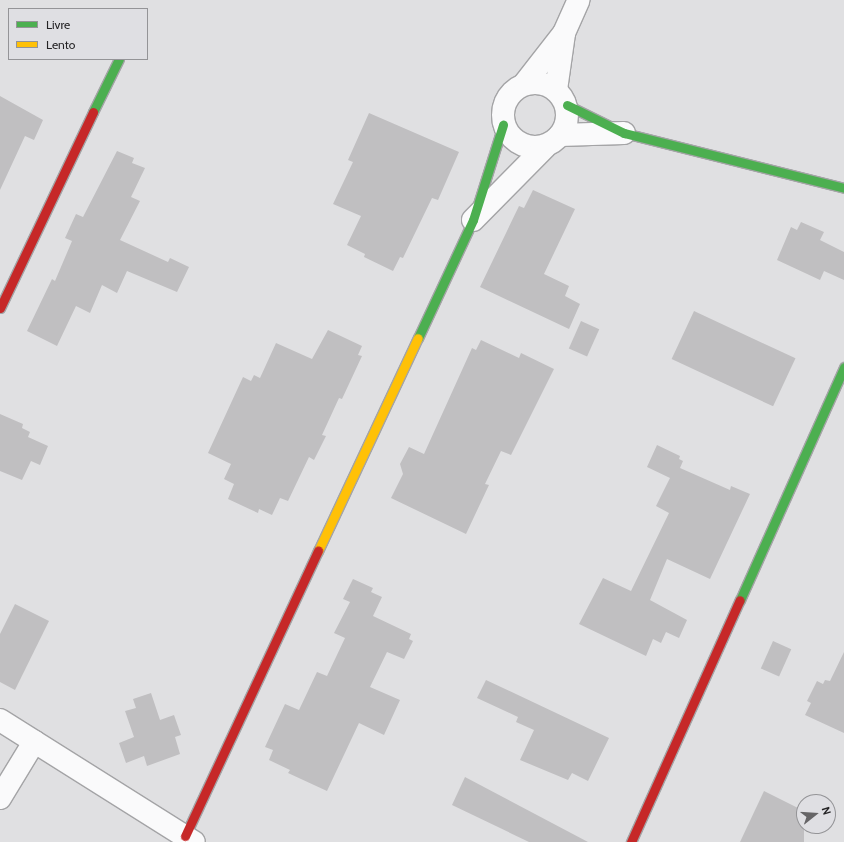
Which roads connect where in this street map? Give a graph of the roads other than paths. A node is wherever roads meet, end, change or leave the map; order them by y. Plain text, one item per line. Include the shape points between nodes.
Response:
1 (580, 0) edge
2 (564, 32) junction
3 (119, 60) edge
4 (525, 83) junction
5 (562, 97) junction
6 (502, 125) junction
7 (624, 133) junction
8 (552, 141) junction
9 (844, 188) edge
10 (473, 220) junction
11 (0, 308) edge
12 (844, 367) edge
13 (0, 720) edge
14 (34, 742) junction
15 (0, 798) edge
16 (190, 839) edge
17 (631, 842) edge

1 - 2 street
2 - 4 street
2 - 5 street
3 - 11 street
4 - 5 street via 545,82
4 - 6 street via 505,99
5 - 7 street
5 - 8 street via 568,117
6 - 8 street via 519,144
6 - 10 street
7 - 8 street
7 - 9 street
8 - 10 street
10 - 16 street
12 - 17 street
13 - 14 street
14 - 15 street
14 - 16 street

